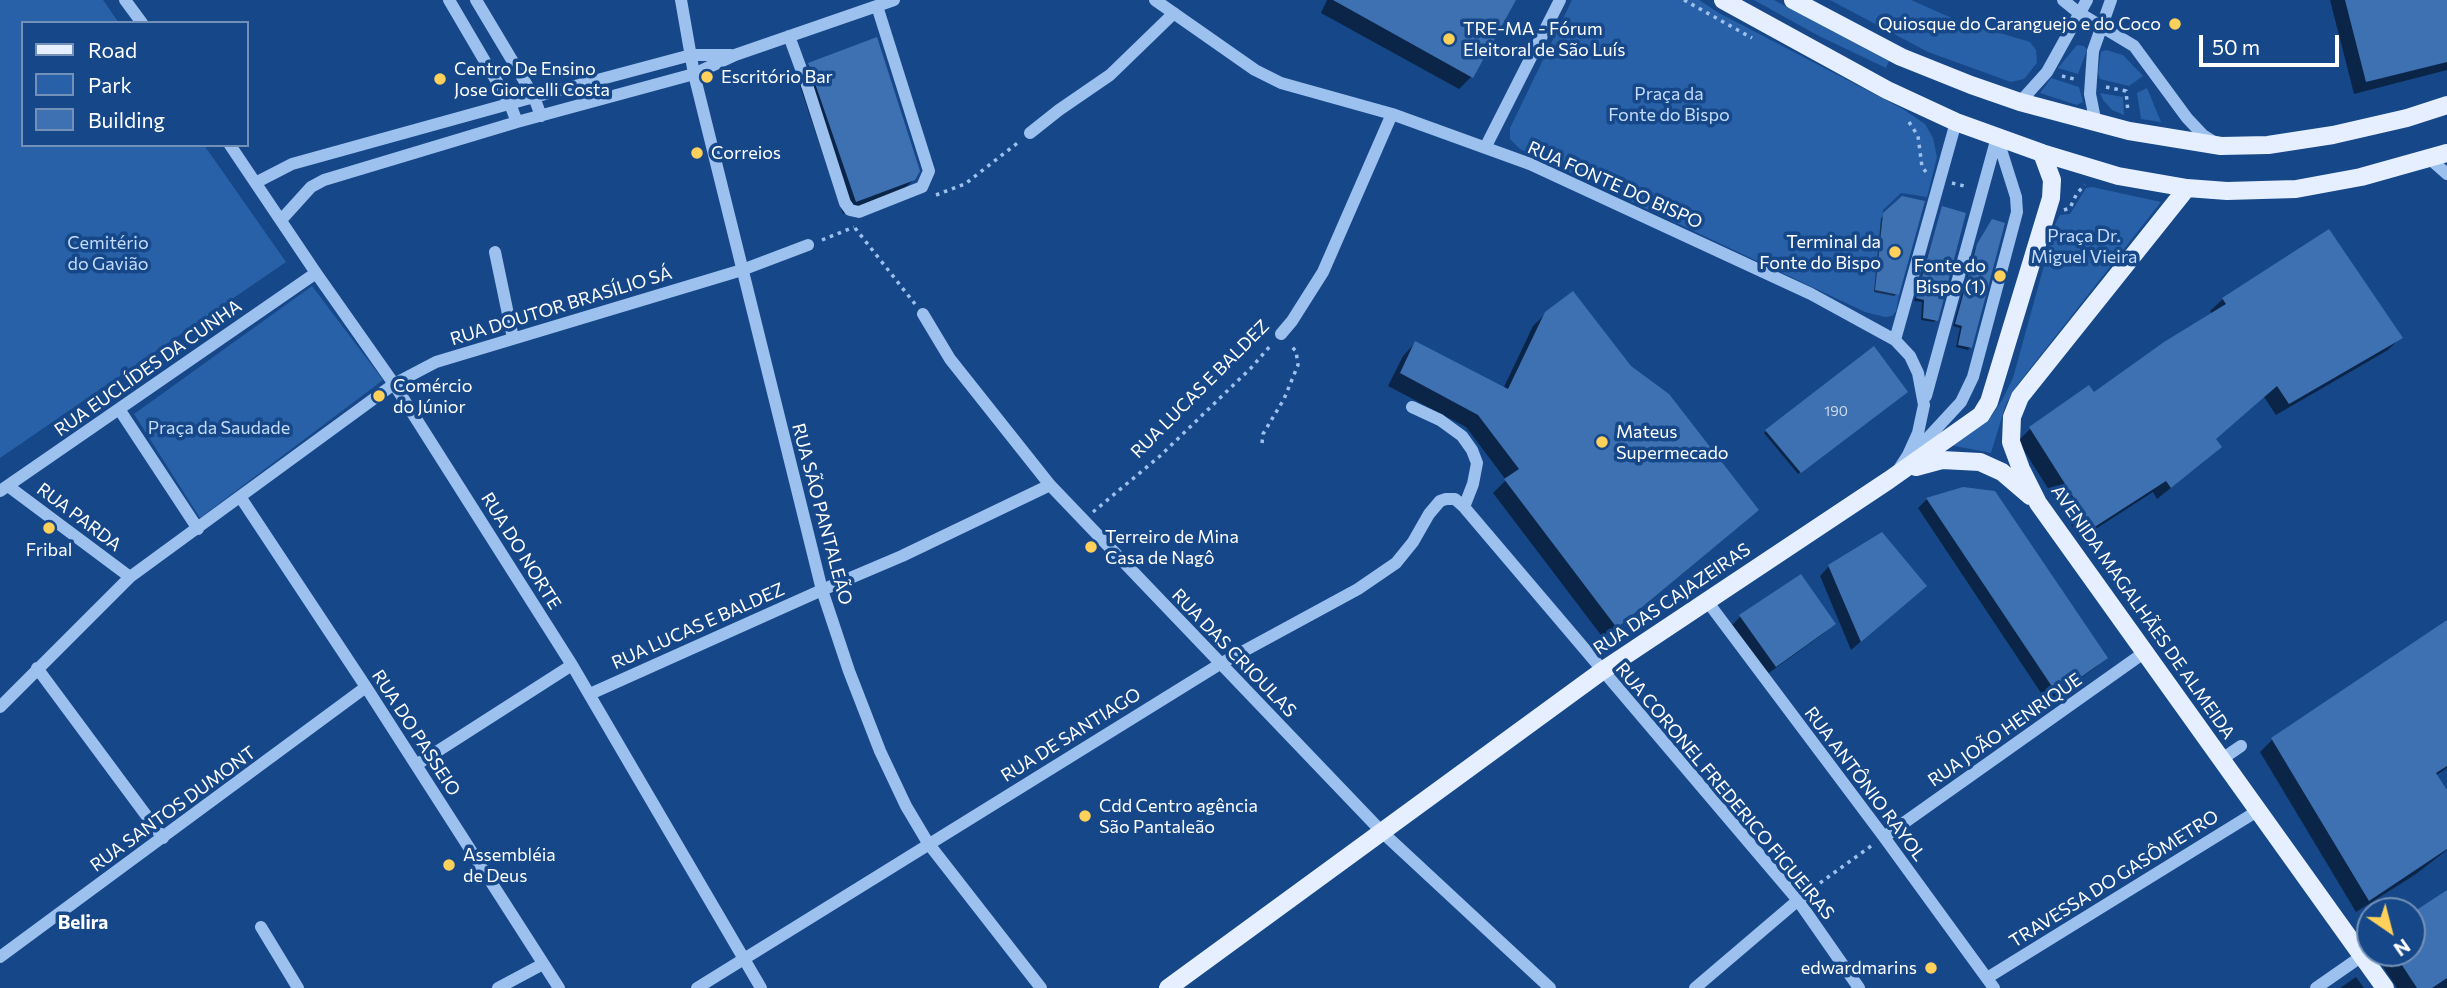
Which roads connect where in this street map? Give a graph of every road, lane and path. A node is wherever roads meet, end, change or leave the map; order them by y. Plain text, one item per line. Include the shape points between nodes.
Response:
1 (125, 0) edge
2 (476, 0) edge
3 (681, 0) edge
4 (894, 0) edge
5 (1155, 0) edge
6 (1560, 0) edge
7 (1684, 0) edge
8 (1723, 0) edge
9 (1793, 0) edge
10 (2063, 0) edge
11 (2087, 0) edge
12 (2111, 0) edge
13 (451, 1) edge
14 (877, 6) junction
15 (1174, 13) junction
16 (2080, 13) junction
17 (141, 21) edge
18 (2101, 24) junction
19 (789, 36) junction
20 (1755, 40) dead end
21 (691, 55) junction
22 (735, 55) junction
23 (694, 74) junction
24 (534, 97) junction
25 (2020, 102) junction
26 (510, 104) junction
27 (2447, 105) edge
28 (1392, 114) junction
29 (541, 116) junction
30 (1906, 118) dead end
31 (517, 122) junction
32 (1956, 122) junction
33 (2096, 124) junction
34 (1030, 133) dead end
35 (1997, 137) junction
36 (2221, 146) junction
37 (231, 147) edge
38 (1485, 148) junction
39 (346, 149) junction
40 (2042, 153) junction
41 (2439, 156) edge
42 (354, 170) junction
43 (2447, 174) edge
44 (1932, 177) dead end
45 (257, 182) junction
46 (2187, 188) junction
47 (282, 219) junction
48 (854, 227) dead end
49 (808, 245) dead end
50 (495, 251) dead end
51 (742, 270) junction
52 (316, 273) junction
53 (923, 314) joint
54 (1280, 334) junction
55 (513, 338) junction
56 (1895, 340) junction
57 (394, 384) junction
58 (1924, 405) junction
59 (1412, 407) dead end
60 (119, 409) junction
61 (1262, 443) dead end
62 (1891, 477) junction
63 (1050, 485) junction
64 (4, 489) edge
65 (241, 498) junction
66 (1446, 499) joint
67 (2038, 503) junction
68 (1464, 507) junction
69 (1083, 520) junction
70 (198, 529) junction
71 (130, 577) junction
72 (822, 590) junction
73 (1707, 601) junction
74 (2145, 652) junction
75 (572, 664) junction
76 (1220, 664) junction
77 (37, 668) junction
78 (1602, 671) junction
79 (366, 687) junction
80 (590, 694) junction
81 (0, 707) edge
82 (2241, 746) dead end
83 (2222, 759) junction
84 (416, 765) junction
85 (2259, 810) junction
86 (1382, 832) junction
87 (1884, 837) junction
88 (163, 838) junction
89 (928, 843) junction
90 (1810, 890) joint
91 (1797, 899) junction
92 (261, 927) dead end
93 (2356, 947) edge
94 (0, 957) edge
95 (744, 960) junction
96 (2356, 960) edge
97 (543, 964) junction
98 (2370, 967) edge
99 (1990, 983) edge
100 (298, 988) edge
101 (498, 988) edge
102 (559, 988) edge
103 (697, 988) edge
104 (761, 988) edge
105 (1041, 988) edge
106 (1168, 988) edge
107 (1550, 988) edge
108 (1695, 988) edge
109 (1859, 988) edge
110 (2316, 988) edge
111 (2385, 988) edge

1 - 17 street
2 - 24 street
3 - 21 street, RUA SÃO PANTALEÃO
4 - 14 street
5 - 15 street, RUA FONTE DO BISPO
6 - 38 street
7 - 20 path
8 - 32 main road via 1887,90
9 - 25 main road via 1901,57
10 - 16 street
11 - 16 street
12 - 18 street
13 - 26 street
14 - 19 street
14 - 19 street via 929,171 922,187 859,212 845,203
15 - 28 street, RUA FONTE DO BISPO via 1263,75
15 - 34 street via 1110,75
16 - 18 street
16 - 25 street via 2047,72
18 - 33 street via 2090,83
18 - 36 street via 2134,46 2187,118
19 - 22 street
21 - 22 street
21 - 23 street, RUA SÃO PANTALEÃO
21 - 24 street
22 - 23 street
23 - 29 street
23 - 51 street, RUA SÃO PANTALEÃO
24 - 26 street
24 - 29 street
25 - 33 main road
26 - 31 street
26 - 39 street
27 - 36 main road via 2333,135 2268,145
28 - 38 street, RUA FONTE DO BISPO
28 - 54 street, RUA LUCAS E BALDEZ via 1323,272
29 - 31 street
30 - 44 path via 1918,136 1922,167
31 - 42 street
32 - 35 main road
32 - 56 street
33 - 36 main road
35 - 40 main road
35 - 58 street
35 - 62 street via 2017,212 1973,377 1961,402
37 - 45 street, RUA DO NORTE
38 - 56 street, RUA FONTE DO BISPO via 1531,164 1798,289
39 - 42 street
39 - 45 street via 292,164
40 - 46 main road via 2119,176
40 - 62 main road, RUA DAS CAJAZEIRAS via 2052,180 2050,198 1989,402 1976,419
41 - 43 street
41 - 46 main road via 2295,189 2236,192
42 - 47 street via 312,187
45 - 47 street, RUA DO NORTE
46 - 67 main road, AVENIDA MAGALHÃES DE ALMEIDA via 2015,407 2011,442
47 - 52 street, RUA DO NORTE
48 - 53 path
49 - 51 street
50 - 55 street
51 - 55 street, RUA DOUTOR BRASÍLIO SÁ
51 - 72 street, RUA SÃO PANTALEÃO
52 - 57 street, RUA DO NORTE
52 - 60 street, RUA EUCLÍDES DA CUNHA
53 - 63 street, RUA DAS CRIOULAS via 950,359
54 - 61 path via 1296,351 1297,365 1284,399 1262,434
54 - 69 path, RUA LUCAS E BALDEZ via 1160,456
55 - 57 street, RUA DOUTOR BRASÍLIO SÁ via 436,362
56 - 58 street, RUA FONTE DO BISPO via 1918,373
57 - 65 street, RUA DOUTOR BRASÍLIO SÁ
57 - 75 street, RUA DO NORTE
58 - 62 street, RUA FONTE DO BISPO via 1918,433
59 - 68 street via 1440,419 1472,450 1477,463
60 - 64 street, RUA EUCLÍDES DA CUNHA
60 - 70 street
62 - 67 main road via 1942,460 1968,460 1991,466
62 - 73 main road, RUA DAS CAJAZEIRAS
63 - 69 street, RUA DAS CRIOULAS
63 - 72 street, RUA LUCAS E BALDEZ
64 - 71 street, RUA PARDA
65 - 70 street, RUA DOUTOR BRASÍLIO SÁ
65 - 79 street, RUA DO PASSEIO
66 - 68 street, RUA CORONEL FREDERICO FIGUEIRAS via 1455,499
66 - 76 street, RUA DE SANTIAGO via 1429,514 1396,563 1358,589
67 - 74 main road, AVENIDA MAGALHÃES DE ALMEIDA
68 - 78 street, RUA CORONEL FREDERICO FIGUEIRAS
69 - 76 street, RUA DAS CRIOULAS
70 - 71 street, RUA DOUTOR BRASÍLIO SÁ
71 - 77 street, RUA DOUTOR BRASÍLIO SÁ
72 - 80 street, RUA LUCAS E BALDEZ
72 - 89 street, RUA SÃO PANTALEÃO via 880,751
73 - 78 main road, RUA DAS CAJAZEIRAS
73 - 87 street, RUA ANTÔNIO RAYOL
74 - 83 main road, AVENIDA MAGALHÃES DE ALMEIDA
74 - 87 street, RUA JOÃO HENRIQUE
75 - 80 street, RUA DO NORTE
75 - 84 street
76 - 86 street, RUA DAS CRIOULAS
76 - 89 street, RUA DE SANTIAGO
77 - 81 street, RUA DOUTOR BRASÍLIO SÁ
77 - 88 street
78 - 86 main road, RUA DAS CAJAZEIRAS
78 - 91 street, RUA CORONEL FREDERICO FIGUEIRAS
79 - 84 street, RUA DO PASSEIO
79 - 88 street, RUA SANTOS DUMONT
80 - 95 street, RUA DO NORTE
82 - 83 street
83 - 85 main road, AVENIDA MAGALHÃES DE ALMEIDA
84 - 97 street, RUA DO PASSEIO
85 - 93 main road, AVENIDA MAGALHÃES DE ALMEIDA
85 - 99 street, TRAVESSA DO GASÔMETRO
86 - 106 main road, RUA DAS CAJAZEIRAS
86 - 107 street, RUA DAS CRIOULAS
87 - 90 path
87 - 99 street, RUA ANTÔNIO RAYOL
88 - 94 street, RUA SANTOS DUMONT
89 - 95 street, RUA DE SANTIAGO
89 - 105 street, RUA SÃO PANTALEÃO
90 - 91 street
91 - 108 street
91 - 109 street, RUA CORONEL FREDERICO FIGUEIRAS
92 - 100 street
95 - 103 street, RUA DE SANTIAGO
95 - 104 street, RUA DO NORTE
96 - 110 street
97 - 101 street
97 - 102 street, RUA DO PASSEIO
98 - 111 main road, AVENIDA MAGALHÃES DE ALMEIDA

